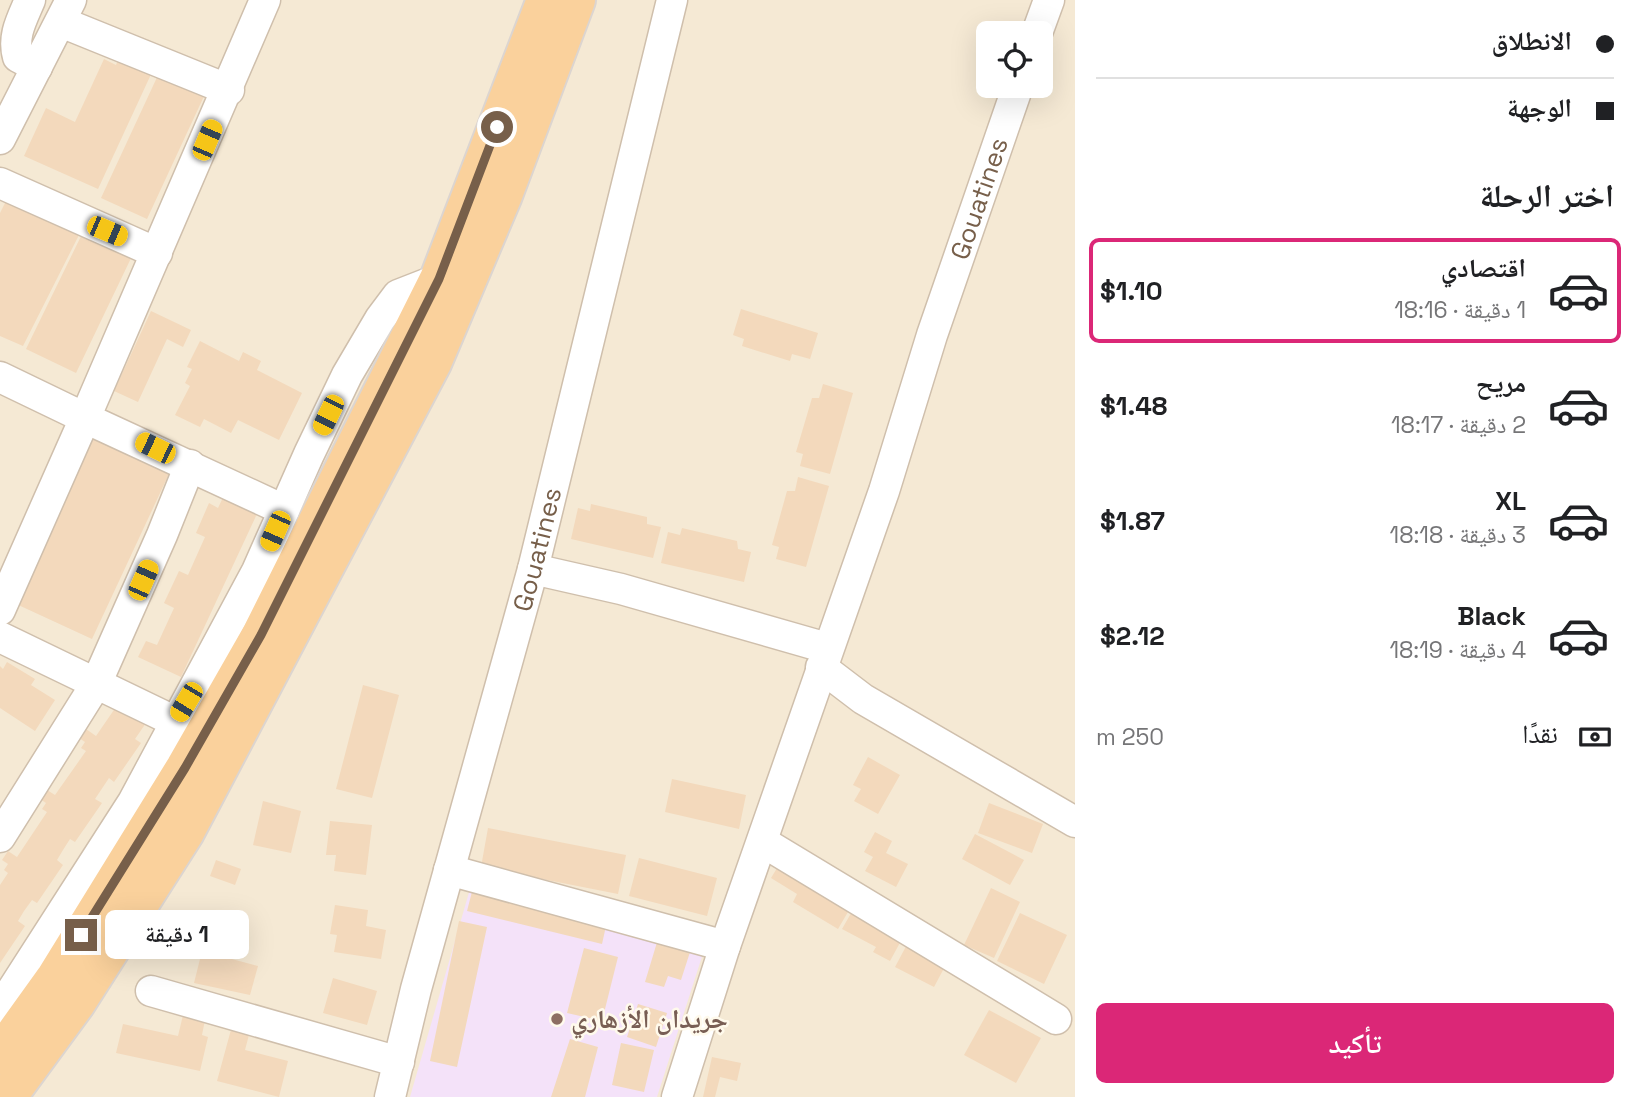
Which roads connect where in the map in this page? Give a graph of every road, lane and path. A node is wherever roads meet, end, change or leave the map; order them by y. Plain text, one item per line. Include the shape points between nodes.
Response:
1 (30, 0) edge
2 (265, 0) edge
3 (545, 0) edge
4 (576, 0) edge
5 (672, 0) edge
6 (1049, 0) edge
7 (66, 11) edge
8 (1041, 21) edge
9 (37, 68) junction
10 (229, 90) junction
11 (1014, 98) edge
12 (0, 139) edge
13 (0, 183) edge
14 (157, 253) junction
15 (439, 279) junction
16 (0, 377) edge
17 (85, 418) junction
18 (190, 466) junction
19 (284, 510) junction
20 (533, 569) junction
21 (0, 610) edge
22 (0, 637) edge
23 (824, 657) junction
24 (96, 684) junction
25 (174, 721) junction
26 (1075, 822) edge
27 (0, 837) edge
28 (763, 842) junction
29 (449, 870) junction
30 (724, 946) junction
31 (151, 990) dead end
32 (1056, 1019) dead end
33 (2, 1035) edge
34 (399, 1062) junction
35 (8, 1097) edge
36 (390, 1097) edge
37 (677, 1097) edge

1 - 9 street via 15,46 18,57
2 - 10 street
3 - 15 highway
4 - 35 highway via 503,195 432,363 185,832 76,1003
5 - 20 street, Gouatines
6 - 8 street
7 - 9 street
7 - 10 street
9 - 12 street
10 - 14 street
11 - 23 street, Gouatines
13 - 14 street
14 - 17 street
15 - 19 street via 398,295 380,319 347,375
15 - 33 highway via 261,635 185,768 56,977
16 - 17 street
17 - 18 street
17 - 21 street
18 - 19 street
18 - 24 street
19 - 25 street via 257,571
20 - 23 street via 621,589
20 - 29 street, Gouatines
22 - 24 street
23 - 26 street via 863,699
23 - 28 street, Gouatines
24 - 25 street
24 - 27 street
25 - 33 street
28 - 30 street, Gouatines
28 - 32 street
29 - 30 street
29 - 34 street, Gouatines
30 - 37 street, Gouatines
31 - 34 street
34 - 36 street, Gouatines

